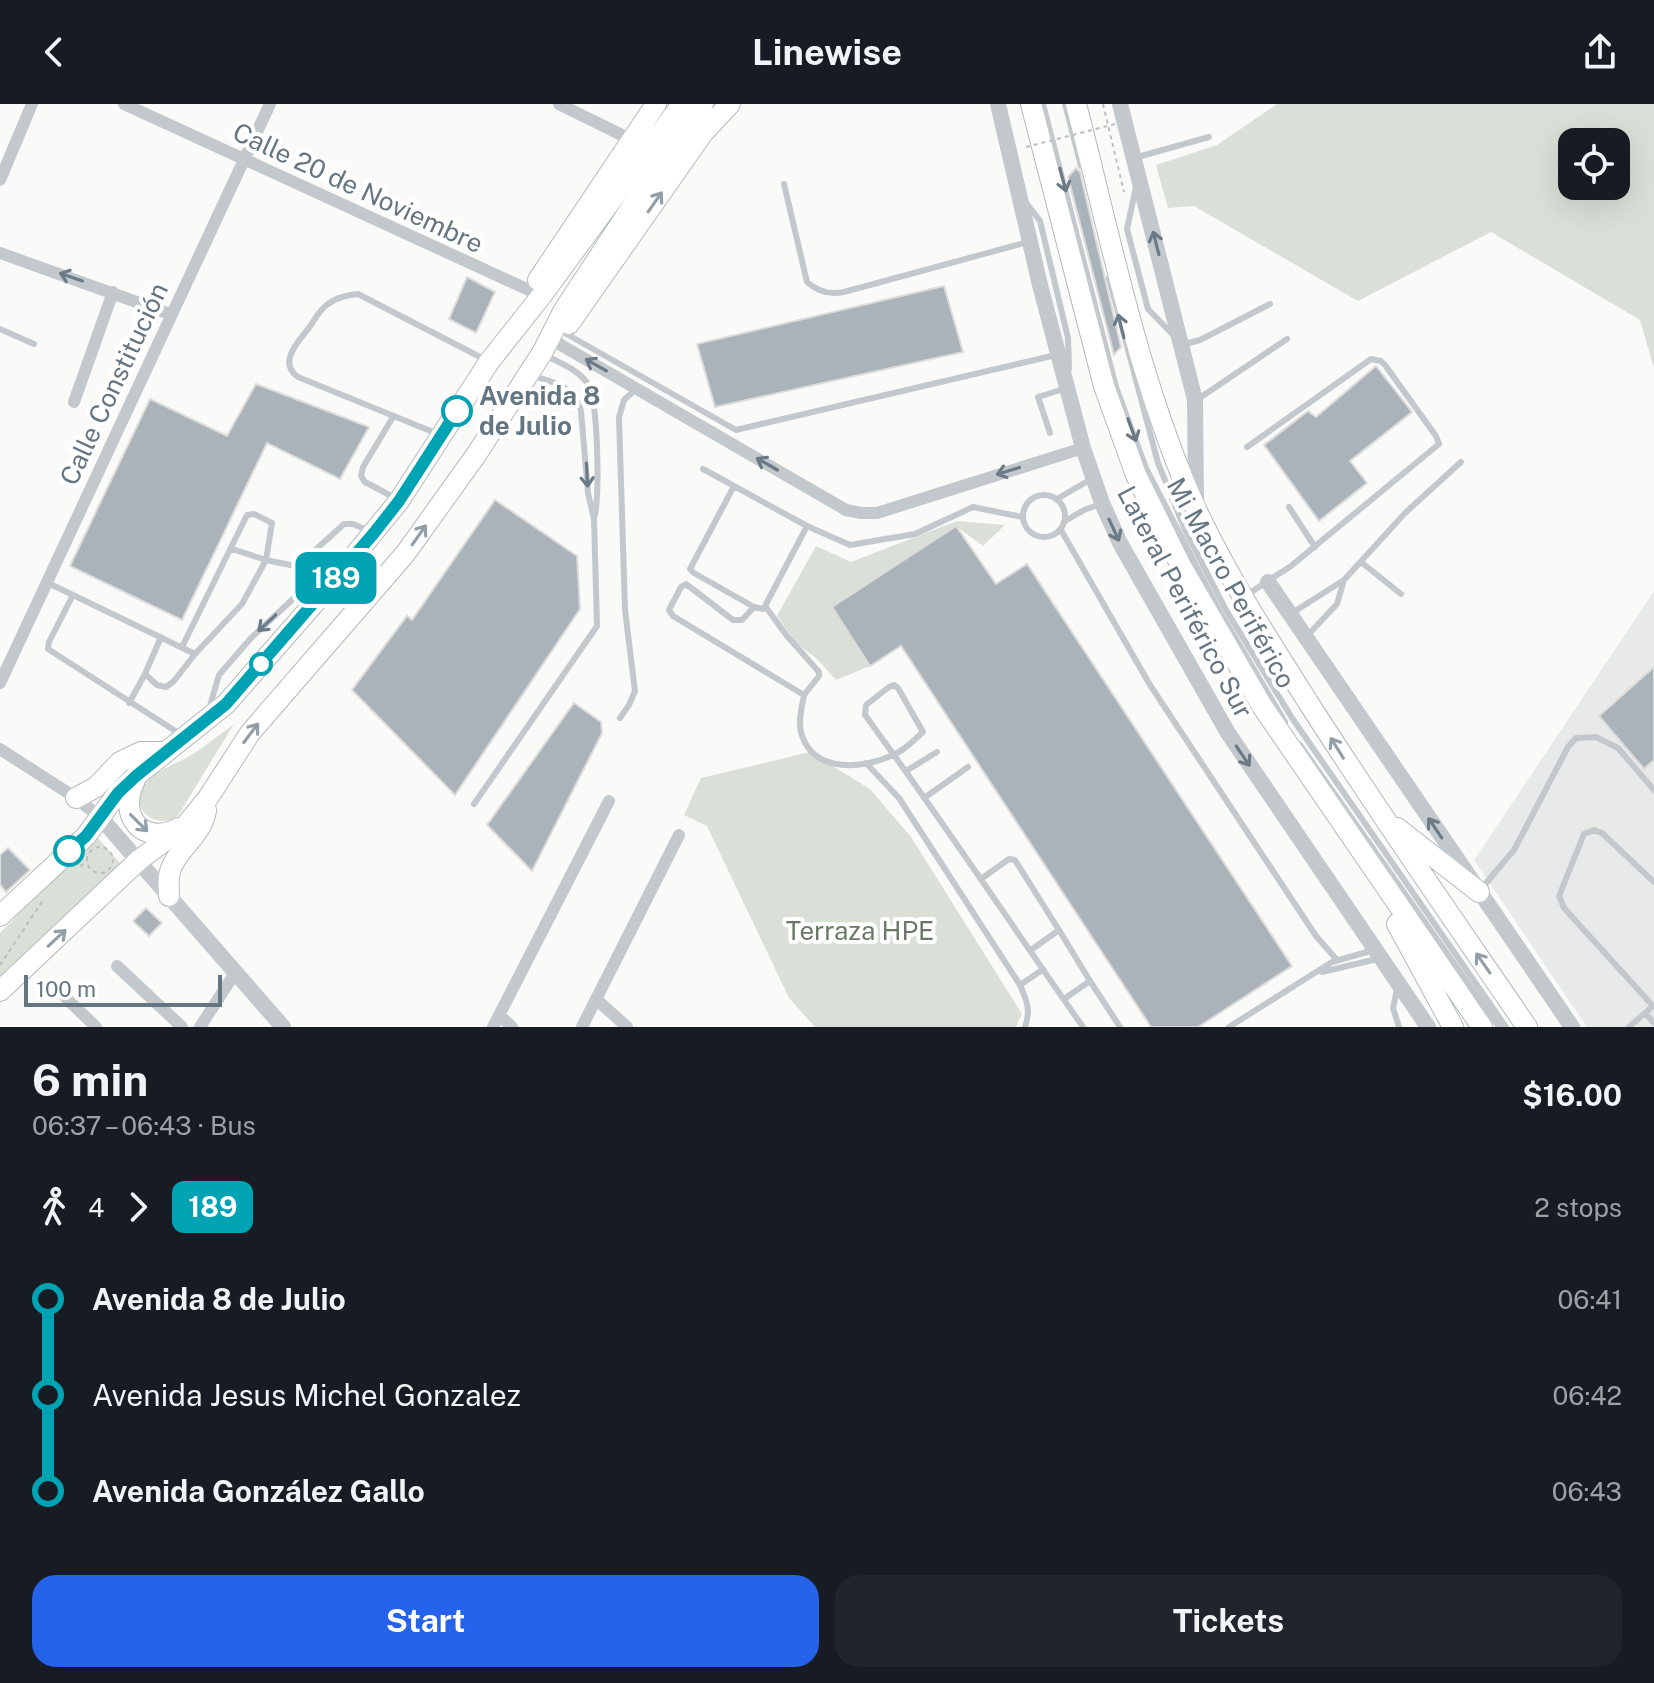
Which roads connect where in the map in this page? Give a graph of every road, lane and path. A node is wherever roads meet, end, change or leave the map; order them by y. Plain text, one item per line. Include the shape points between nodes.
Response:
1 (32, 104) edge
2 (124, 104) edge
3 (270, 104) edge
4 (559, 104) edge
5 (656, 104) edge
6 (682, 104) edge
7 (703, 104) edge
8 (730, 104) edge
9 (998, 104) edge
10 (1031, 104) edge
11 (1043, 104) edge
12 (1065, 104) edge
13 (1076, 104) edge
14 (1103, 104) edge
15 (1120, 104) edge
16 (1115, 124) dead end
17 (1209, 137) dead end
18 (632, 140) junction
19 (1026, 147) dead end
20 (1134, 158) junction
21 (243, 160) junction
22 (1139, 175) junction
23 (1084, 178) dead end
24 (0, 180) edge
25 (784, 184) dead end
26 (1019, 195) junction
27 (1130, 216) junction
28 (1030, 241) junction
29 (0, 253) edge
30 (1107, 268) dead end
31 (531, 291) junction
32 (113, 292) junction
33 (1270, 304) dead end
34 (170, 314) junction
35 (0, 329) edge
36 (510, 334) junction
37 (1287, 339) dead end
38 (553, 342) junction
39 (34, 344) dead end
40 (1182, 345) junction
41 (1058, 354) junction
42 (489, 362) junction
43 (528, 374) junction
44 (637, 388) junction
45 (1069, 396) junction
46 (1195, 400) junction
47 (74, 402) dead end
48 (393, 417) junction
49 (1050, 433) dead end
50 (441, 435) junction
51 (1247, 447) dead end
52 (1083, 448) junction
53 (1461, 462) dead end
54 (703, 469) dead end
55 (1093, 478) junction
56 (734, 486) junction
57 (1057, 499) junction
58 (399, 501) junction
59 (1102, 503) junction
60 (1289, 507) dead end
61 (1196, 508) junction
62 (1022, 517) junction
63 (594, 519) junction
64 (1065, 521) junction
65 (807, 526) junction
66 (1061, 530) junction
67 (374, 533) junction
68 (1315, 547) junction
69 (232, 549) junction
70 (266, 560) junction
71 (1361, 562) junction
72 (1344, 580) junction
73 (1268, 582) junction
74 (48, 583) junction
75 (1401, 594) dead end
76 (73, 595) junction
77 (1242, 598) junction
78 (765, 606) junction
79 (754, 607) junction
80 (1290, 614) junction
81 (161, 637) junction
82 (1306, 638) junction
83 (182, 647) junction
84 (195, 654) junction
85 (145, 674) junction
86 (0, 683) edge
87 (804, 695) junction
88 (129, 703) junction
89 (620, 718) dead end
90 (186, 737) junction
91 (0, 749) edge
92 (165, 752) junction
93 (937, 752) dead end
94 (894, 755) junction
95 (866, 763) junction
96 (968, 767) dead end
97 (906, 771) junction
98 (136, 776) junction
99 (1654, 790) edge
100 (76, 798) junction
101 (208, 798) junction
102 (924, 798) junction
103 (609, 801) dead end
104 (474, 804) dead end
105 (1380, 815) junction
106 (100, 817) junction
107 (186, 825) junction
108 (1347, 832) junction
109 (679, 835) dead end
110 (139, 860) junction
111 (87, 862) junction
112 (77, 867) dead end
113 (981, 879) junction
114 (1654, 882) edge
115 (1479, 892) junction
116 (169, 896) junction
117 (44, 898) dead end
118 (0, 916) edge
119 (1059, 930) junction
120 (1031, 950) junction
121 (1377, 954) junction
122 (1337, 960) junction
123 (0, 965) edge
124 (117, 966) dead end
125 (1042, 970) junction
126 (235, 973) junction
127 (1318, 973) junction
128 (1090, 981) junction
129 (1020, 985) junction
130 (1398, 985) junction
131 (0, 991) edge
132 (66, 998) dead end
133 (596, 999) junction
134 (1064, 999) junction
135 (1653, 1006) edge
136 (1645, 1013) junction
137 (496, 1021) edge
138 (1654, 1023) edge
139 (96, 1027) edge
140 (182, 1027) edge
141 (200, 1027) edge
142 (283, 1027) edge
143 (512, 1027) edge
144 (582, 1027) edge
145 (627, 1027) edge
146 (1025, 1027) edge
147 (1083, 1027) edge
148 (1120, 1027) edge
149 (1229, 1027) edge
150 (1399, 1027) edge
151 (1428, 1027) edge
152 (1453, 1027) edge
153 (1482, 1027) edge
154 (1499, 1027) edge
155 (1506, 1027) edge
156 (1527, 1027) edge
157 (1572, 1027) edge
158 (1629, 1027) edge

1 - 24 street
2 - 21 street, Calle 20 de Noviembre
3 - 21 street, Calle Constitución
4 - 18 street
5 - 18 main road
6 - 36 main road
7 - 38 main road via 564,310
38 -> 8 main road via 703,133
9 - 26 street, Lateral Periférico Sur
10 - 108 main road via 1104,386 1136,475 1224,642
11 -> 154 lane, Mi Macro Periférico via 1116,387 1146,468 1282,718
12 - 23 lane
13 - 61 main road via 1139,350
14 - 27 path
15 - 20 street
16 - 19 path, bridge
17 - 20 lane
18 - 31 main road
20 - 22 street
21 - 31 street, Calle 20 de Noviembre
21 - 34 street, Calle Constitución
22 - 27 lane
40 -> 22 street
25 - 28 lane via 807,282 827,292 844,292
26 - 28 street, Lateral Periférico Sur
26 - 45 lane via 1040,221 1068,338
27 - 40 lane via 1127,229 1148,309
28 - 41 street, Lateral Periférico Sur
32 -> 29 street
155 -> 30 lane, Mi Macro Periférico via 1292,718 1226,610 1158,463
31 - 36 main road
32 - 34 street
32 - 47 street
33 - 40 lane
34 - 74 street, Calle Constitución
35 - 39 lane
36 - 42 main road
37 - 46 lane
38 - 41 lane via 736,430
38 - 43 main road
44 -> 38 street
38 - 63 lane via 590,389 599,495
40 - 46 street
41 - 45 street, Lateral Periférico Sur
42 - 48 lane via 358,294 330,302 293,349 293,373
42 - 50 main road
43 -> 63 lane via 567,388 579,402
101 -> 43 main road via 250,733 405,554
52 -> 44 street via 877,513 861,513 846,510
44 - 89 lane via 624,400 619,417 625,610 635,691
45 - 49 lane via 1038,397
45 - 52 street, Lateral Periférico Sur
46 - 61 street
48 - 50 lane
48 - 58 lane via 361,476
50 - 58 main road
51 - 68 lane via 1371,359 1385,365 1436,436 1439,444 1434,451
52 - 55 street, Lateral Periférico Sur
53 - 71 lane
54 - 56 lane
55 - 57 lane
55 - 59 street, Lateral Periférico Sur
56 - 65 lane
56 - 79 lane via 690,569
57 - 62 lane via 1035,496
57 - 64 lane
58 - 67 main road
59 - 64 lane
59 -> 121 street, Lateral Periférico Sur via 1228,733
60 - 68 lane
61 - 77 main road
62 - 65 lane via 973,507 915,534 854,545
62 - 66 lane via 1037,537
63 - 104 lane via 597,626
64 - 66 lane
65 - 78 lane
66 - 122 lane via 1150,685
67 - 70 lane via 344,524 295,566
67 -> 90 main road via 226,704
68 - 73 lane
69 - 70 lane
69 - 70 lane via 247,515 254,514 272,523
69 - 83 lane
70 - 84 lane via 242,604
71 - 72 lane
71 - 75 lane
72 - 80 lane
72 - 82 lane via 1337,604
73 - 77 lane
73 - 80 street
74 - 76 lane
74 - 86 street, Calle Constitución
76 - 81 lane
76 - 88 lane via 48,649
105 -> 77 main road
78 - 79 lane
78 - 87 lane via 819,672
79 - 87 lane via 742,620 733,620 686,584 669,610
80 - 82 street
81 - 83 lane
81 - 85 lane
115 -> 82 street
83 - 84 lane
84 - 85 lane via 166,687
85 - 88 lane
87 - 95 lane via 801,730 812,750 841,767
88 - 90 lane
90 - 92 main road
91 - 100 street
92 - 98 main road
92 - 100 main road via 141,752 120,762 96,787
93 - 97 lane
94 - 94 lane via 863,711 894,685 923,730
94 - 95 lane
94 - 97 lane
95 - 129 lane via 905,808
96 - 102 lane
97 - 102 lane
98 - 106 main road
98 -> 107 main road via 127,803 137,825 159,835
99 - 115 lane via 1618,748 1596,737 1576,738 1514,850
100 - 106 street
101 - 107 main road
101 - 116 main road via 205,820 169,874
102 - 113 lane
103 - 137 street
105 - 115 main road
156 -> 105 main road
106 - 110 street
106 - 118 main road
107 - 110 main road
108 - 152 main road
108 - 153 main road
109 - 133 street
110 - 116 street
131 -> 110 main road
111 - 111 path via 102,873 112,866 113,857 100,847 91,850
111 - 112 path
113 - 119 lane via 1015,860
113 - 120 lane
114 - 135 lane via 1594,830 1584,834 1559,896
115 - 157 street
116 - 126 street
117 - 123 path
119 - 120 lane
119 - 128 lane
120 - 125 lane
121 - 122 lane
121 - 127 lane
121 - 130 street, Lateral Periférico Sur
122 - 127 lane
124 - 140 street
125 - 129 lane
125 - 134 lane
126 - 141 street
126 - 142 street
127 - 149 lane
128 - 134 lane
128 - 148 lane
129 - 146 lane via 1028,1003
130 - 150 lane via 1393,1008
130 - 151 street, Lateral Periférico Sur
132 - 139 street
133 - 144 street
133 - 145 street
134 - 147 lane
135 - 136 lane
136 - 138 lane
136 - 158 lane
137 - 143 street

